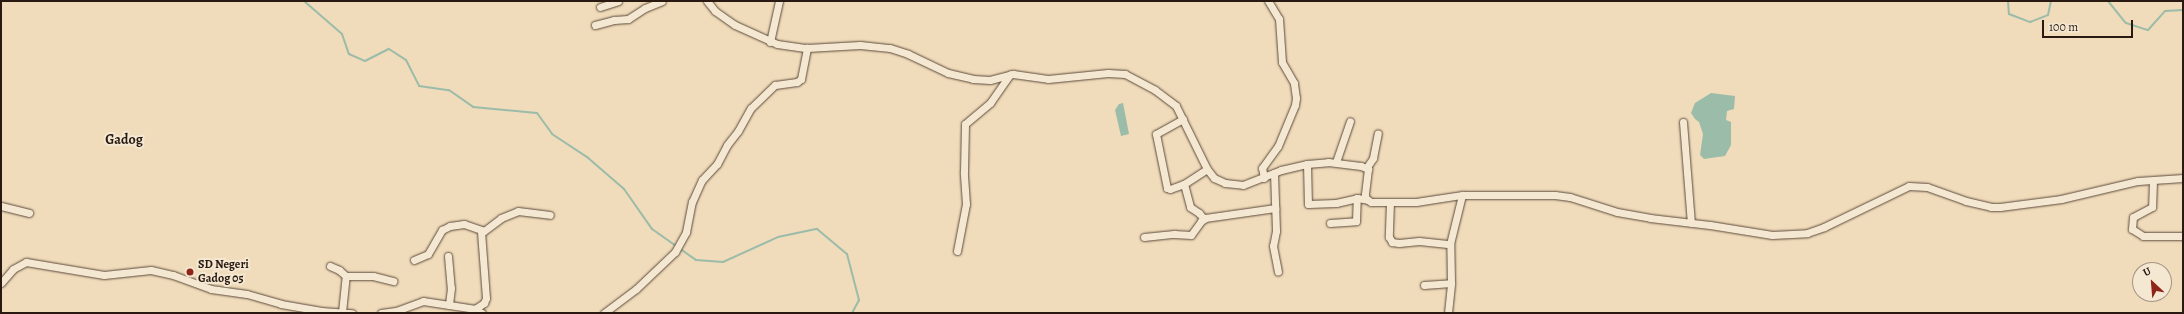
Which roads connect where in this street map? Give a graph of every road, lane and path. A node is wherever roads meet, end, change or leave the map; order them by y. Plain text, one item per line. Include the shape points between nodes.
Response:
1 (618, 1) edge
2 (662, 1) edge
3 (707, 1) edge
4 (779, 1) edge
5 (1268, 1) edge
6 (644, 4) edge
7 (600, 7) dead end
8 (595, 25) dead end
9 (770, 42) junction
10 (807, 48) junction
11 (1010, 74) junction
12 (1183, 119) junction
13 (1350, 121) dead end
14 (1684, 122) dead end
15 (1378, 133) dead end
16 (1336, 162) junction
17 (1307, 164) junction
18 (1367, 167) junction
19 (1207, 169) junction
20 (1274, 173) junction
21 (1264, 178) junction
22 (2183, 178) edge
23 (2153, 181) junction
24 (1184, 184) junction
25 (1462, 195) junction
26 (1357, 198) junction
27 (1368, 200) junction
28 (1390, 202) junction
29 (1, 206) edge
30 (1275, 208) junction
31 (29, 213) dead end
32 (550, 215) dead end
33 (1204, 219) junction
34 (1330, 223) dead end
35 (1691, 223) junction
36 (481, 231) junction
37 (2183, 236) edge
38 (1144, 237) dead end
39 (1450, 244) junction
40 (958, 251) dead end
41 (448, 256) dead end
42 (414, 260) dead end
43 (330, 266) dead end
44 (1278, 272) dead end
45 (346, 276) junction
46 (393, 281) dead end
47 (1, 283) edge
48 (1451, 283) junction
49 (1424, 285) dead end
50 (449, 305) junction
51 (475, 310) junction
52 (342, 312) junction
53 (352, 313) edge
54 (381, 313) edge
55 (482, 313) edge
56 (604, 313) edge
57 (1448, 313) edge

1 - 7 street
2 - 6 street
3 - 9 street via 727,20
4 - 9 street
5 - 21 street via 1279,19 1282,62 1294,83 1296,98 1278,146 1262,168
6 - 8 street via 628,19
9 - 10 street
10 - 11 street via 860,45 880,47 899,51 963,77 990,80
10 - 56 street via 800,81 775,85 751,108 717,164 702,180 683,238 675,252 636,289
11 - 12 street via 1048,79 1108,73 1125,74 1170,100
11 - 40 street via 990,103 965,124 966,204
12 - 19 street
12 - 24 street via 1160,131 1156,137 1167,188
13 - 16 street
14 - 35 street
15 - 18 street via 1373,158
16 - 17 street
16 - 18 street
17 - 20 street
17 - 26 street via 1308,204 1336,203
18 - 27 street via 1365,195
19 - 21 street via 1214,178 1235,185
19 - 24 street
20 - 21 street
20 - 30 street
22 - 23 street
23 - 35 street via 2138,181 2061,199 1991,207 1927,187 1909,186 1824,227 1795,234 1772,235
23 - 37 street via 2152,207 2133,217 2132,229 2143,236
24 - 33 street via 1190,207 1199,212
25 - 28 street via 1416,202
25 - 35 street via 1562,196 1617,212
25 - 39 street
26 - 27 street
26 - 34 street via 1356,221
27 - 28 street
28 - 39 street via 1389,237 1392,242
29 - 31 street
30 - 33 street
30 - 44 street via 1276,231 1273,246
32 - 36 street via 518,211
33 - 38 street via 1192,235
36 - 42 street via 463,224 445,228 428,254
36 - 51 street via 486,298
39 - 48 street
41 - 50 street via 451,288
43 - 45 street
45 - 46 street via 374,276
45 - 52 street
47 - 52 street via 13,268 26,262 104,274 151,270 211,289 247,294 281,304
48 - 49 street
48 - 57 street
50 - 51 street
50 - 54 street via 423,301
51 - 55 street
52 - 53 street

